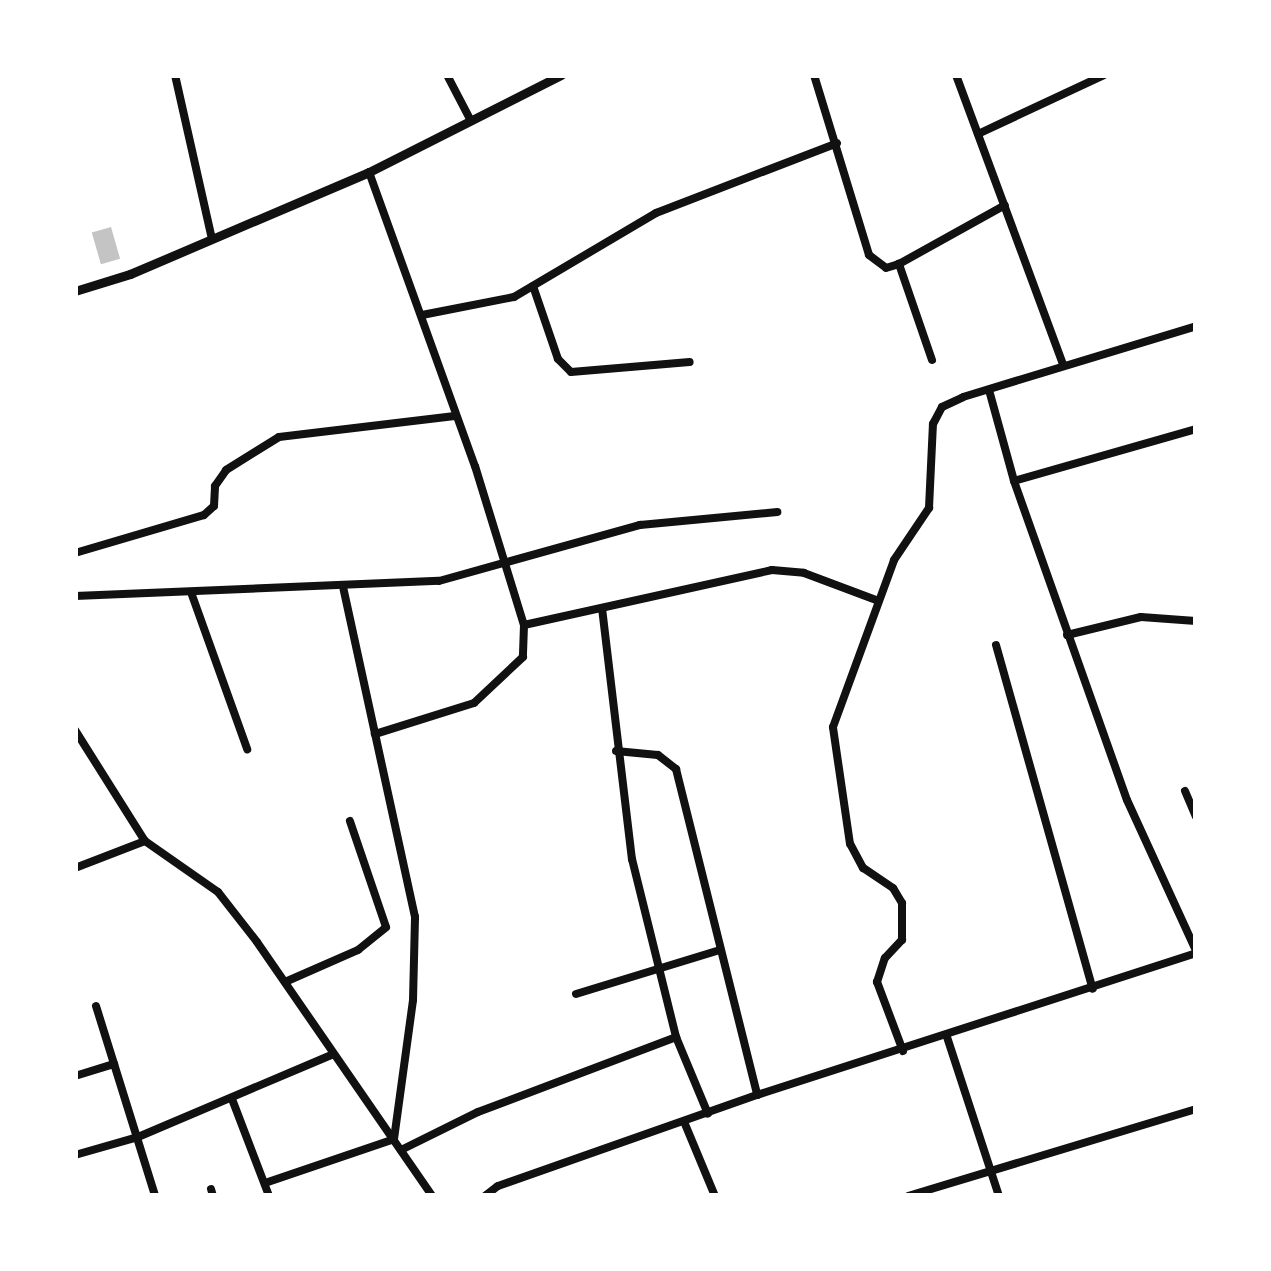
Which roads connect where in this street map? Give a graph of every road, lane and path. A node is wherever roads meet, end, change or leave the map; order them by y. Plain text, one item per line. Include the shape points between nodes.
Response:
1 (175, 75) edge
2 (448, 75) edge
3 (561, 75) edge
4 (814, 75) edge
5 (956, 75) edge
6 (1104, 75) edge
7 (471, 121) junction
8 (978, 134) junction
9 (837, 143) junction
10 (369, 172) junction
11 (1005, 205) junction
12 (212, 239) junction
13 (898, 264) junction
14 (532, 286) junction
15 (75, 290) edge
16 (422, 315) junction
17 (1196, 326) edge
18 (932, 360) dead end
19 (690, 362) dead end
20 (1063, 364) junction
21 (990, 390) junction
22 (456, 416) junction
23 (1196, 429) edge
24 (1014, 481) junction
25 (777, 512) dead end
26 (75, 553) edge
27 (508, 566) junction
28 (344, 590) junction
29 (75, 596) edge
30 (192, 596) junction
31 (876, 600) junction
32 (602, 608) junction
33 (1196, 622) edge
34 (524, 625) junction
35 (1067, 635) junction
36 (996, 645) dead end
37 (75, 730) edge
38 (375, 734) junction
39 (248, 750) dead end
40 (616, 751) junction
41 (1185, 791) dead end
42 (1196, 817) edge
43 (350, 822) dead end
44 (145, 841) junction
45 (75, 868) edge
46 (717, 952) junction
47 (1196, 952) edge
48 (660, 970) junction
49 (285, 982) junction
50 (1093, 989) junction
51 (576, 994) dead end
52 (96, 1006) dead end
53 (676, 1037) junction
54 (947, 1037) junction
55 (903, 1050) junction
56 (331, 1055) junction
57 (114, 1064) junction
58 (75, 1076) edge
59 (757, 1095) junction
60 (232, 1099) junction
61 (1196, 1110) edge
62 (708, 1114) junction
63 (685, 1124) junction
64 (138, 1137) junction
65 (394, 1139) junction
66 (401, 1150) junction
67 (75, 1155) edge
68 (992, 1170) junction
69 (265, 1183) junction
70 (155, 1196) edge
71 (269, 1196) edge
72 (432, 1196) edge
73 (485, 1196) edge
74 (714, 1196) edge
75 (908, 1196) edge
76 (999, 1196) edge

1 - 12 street
2 - 7 street
3 - 7 street
4 - 9 street
5 - 8 street
6 - 8 street
7 - 10 street
8 - 11 street
9 - 13 street via 869,255 886,268
9 - 14 street via 656,212
10 - 12 street
10 - 16 street
11 - 13 street
11 - 20 street
12 - 15 street
13 - 18 street
14 - 16 street via 486,306
14 - 19 street via 558,358 571,372
16 - 22 street
17 - 20 street
20 - 21 street
21 - 24 street
21 - 31 street via 942,407 931,438 929,508
22 - 26 street via 280,437 226,470 215,486 214,506 204,515
22 - 27 street
23 - 24 street
24 - 35 street
25 - 27 street via 640,525
27 - 28 street via 439,582
27 - 34 street
28 - 30 street
28 - 38 street
29 - 30 street
30 - 39 street
31 - 32 street via 804,573 772,570
31 - 55 street via 832,748 856,858 902,903 902,940 885,958 878,982
32 - 34 street
32 - 40 street
33 - 35 street via 1141,617
34 - 38 street via 522,657 474,703
35 - 47 street via 1127,800
36 - 50 street
37 - 44 street
38 - 65 street via 415,917
40 - 46 street via 658,755 676,769
40 - 48 street via 632,859
41 - 42 street
43 - 49 street via 386,928 358,950
44 - 45 street
44 - 49 street via 218,892
46 - 48 street
46 - 59 street
47 - 50 street
48 - 51 street
48 - 53 street
49 - 56 street
50 - 54 street
52 - 57 street
53 - 62 street
53 - 66 street via 478,1112
54 - 55 street
54 - 68 street
55 - 59 street
56 - 60 street
56 - 65 street
57 - 58 street
57 - 64 street
59 - 62 street
60 - 64 street
60 - 69 street
61 - 68 street
62 - 63 street
63 - 73 street via 498,1186
63 - 74 street
64 - 67 street
64 - 70 street
65 - 66 street
65 - 69 street
66 - 72 street
68 - 75 street
68 - 76 street
69 - 71 street

